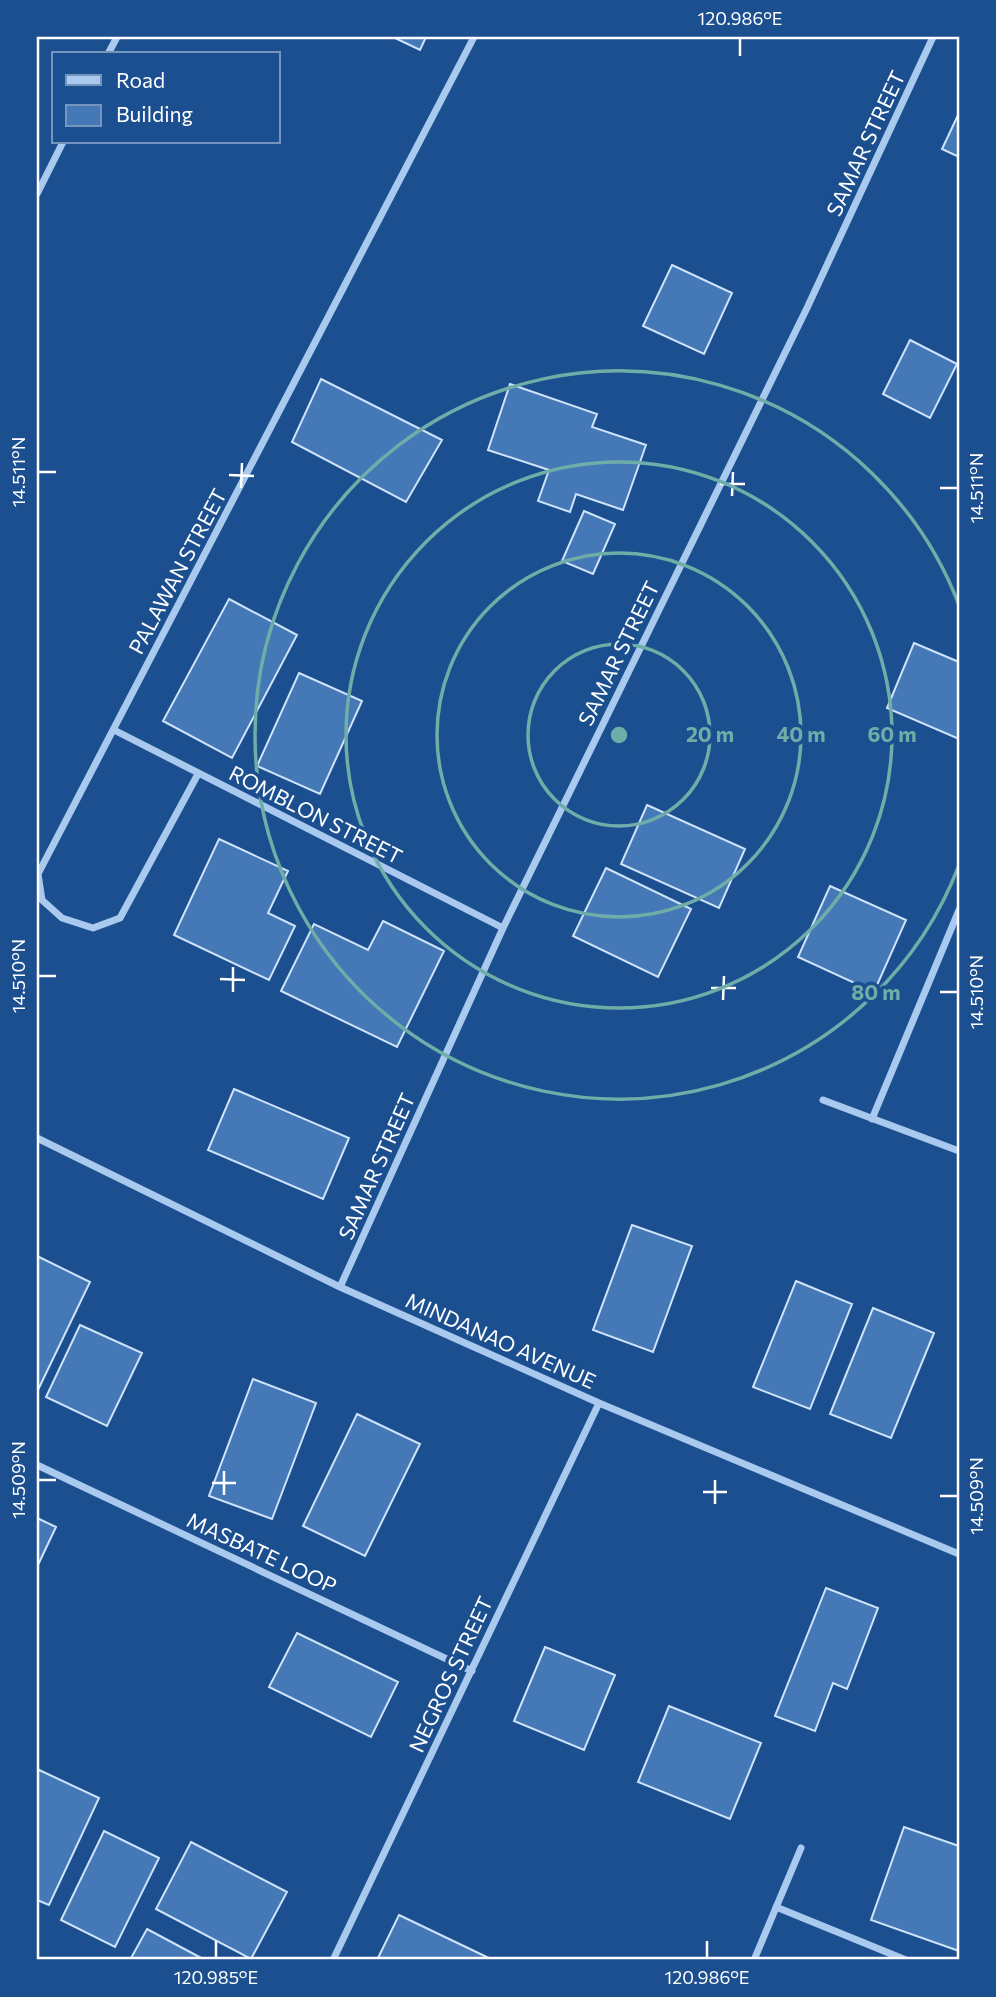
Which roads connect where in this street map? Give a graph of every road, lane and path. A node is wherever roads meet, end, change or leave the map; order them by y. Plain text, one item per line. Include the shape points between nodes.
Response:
1 (474, 37) edge
2 (933, 37) edge
3 (63, 144) edge
4 (37, 194) edge
5 (114, 730) junction
6 (198, 774) junction
7 (959, 910) edge
8 (503, 928) junction
9 (823, 1100) dead end
10 (872, 1119) junction
11 (37, 1139) edge
12 (959, 1151) edge
13 (340, 1287) junction
14 (598, 1403) junction
15 (37, 1465) edge
16 (959, 1555) edge
17 (472, 1671) junction
18 (801, 1848) dead end
19 (776, 1907) junction
20 (333, 1960) edge
21 (754, 1960) edge
22 (906, 1960) edge

1 - 5 street, PALAWAN STREET
2 - 8 street, SAMAR STREET via 807,309
3 - 4 street
5 - 6 street, ROMBLON STREET
5 - 6 street, PALAWAN STREET via 38,874 42,900 62,918 93,928 120,918
6 - 8 street, ROMBLON STREET
7 - 10 street
8 - 13 street, SAMAR STREET
9 - 10 street
10 - 12 street
11 - 13 street, MINDANAO AVENUE
13 - 14 street, MINDANAO AVENUE
14 - 16 street, MINDANAO AVENUE
14 - 17 street, NEGROS STREET
15 - 17 street, MASBATE LOOP
17 - 20 street, NEGROS STREET
18 - 19 street
19 - 21 street
19 - 22 street

